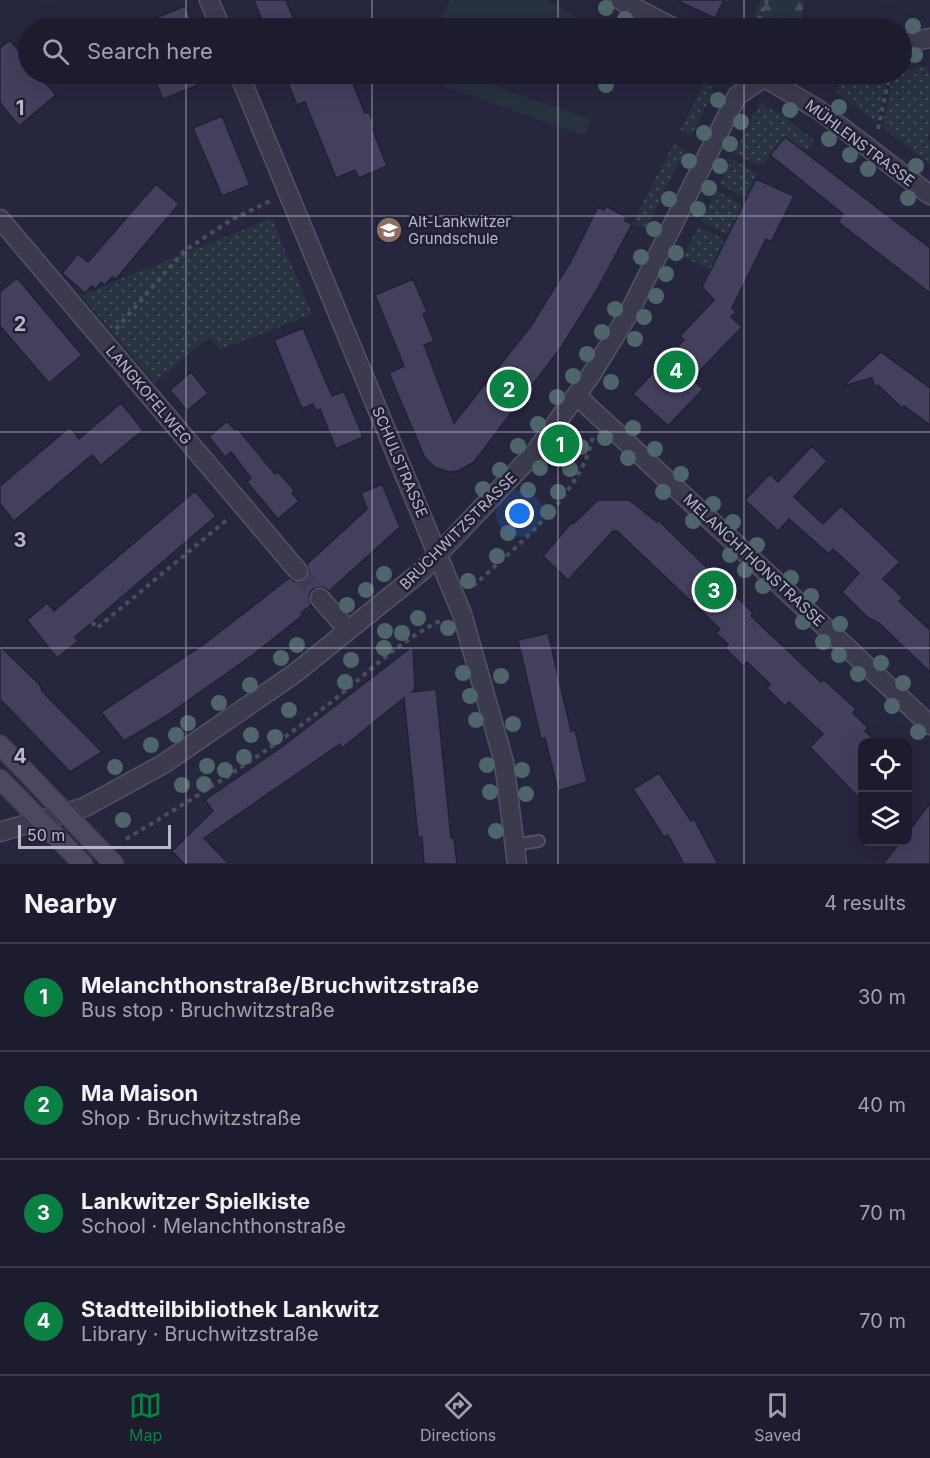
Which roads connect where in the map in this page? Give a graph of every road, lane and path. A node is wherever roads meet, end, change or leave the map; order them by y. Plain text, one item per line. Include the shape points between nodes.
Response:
1 (209, 0) edge
2 (620, 0) edge
3 (767, 0) edge
4 (217, 18) edge
5 (655, 18) edge
6 (759, 18) edge
7 (930, 38) edge
8 (912, 41) edge
9 (243, 84) edge
10 (754, 84) edge
11 (780, 84) edge
12 (888, 84) edge
13 (878, 129) dead end
14 (930, 195) edge
15 (270, 201) dead end
16 (0, 219) edge
17 (111, 335) dead end
18 (577, 396) junction
19 (594, 432) dead end
20 (234, 514) dead end
21 (438, 553) junction
22 (298, 571) tunnel mouth
23 (473, 586) dead end
24 (320, 598) tunnel mouth
25 (442, 620) dead end
26 (92, 622) dead end
27 (348, 630) junction
28 (930, 725) edge
29 (0, 745) edge
30 (0, 779) edge
31 (68, 814) junction
32 (40, 820) junction
33 (0, 832) edge
34 (126, 839) dead end
35 (539, 841) dead end
36 (514, 844) junction
37 (82, 864) edge
38 (114, 864) edge
39 (517, 864) edge

1 - 4 street
2 - 5 street
3 - 6 path
7 - 8 street
9 - 21 street, SCHULSTRASSE
10 - 18 street, BRUCHWITZSTRASSE via 737,96 629,313
11 - 14 street, MÜHLENSTRASSE
12 - 13 path
15 - 17 path via 231,220 184,251
16 - 22 street, LANGKOFELWEG
18 - 21 street, BRUCHWITZSTRASSE via 506,485
18 - 28 street, MELANCHTHONSTRASSE
19 - 23 path via 590,453 568,490
20 - 26 path via 97,628
21 - 27 street, BRUCHWITZSTRASSE
21 - 36 street, SCHULSTRASSE via 486,691 504,762
24 - 27 street
25 - 34 path via 417,632 322,710 240,769
27 - 31 street, BRUCHWITZSTRASSE via 294,674 181,753 102,800
29 - 31 main road
30 - 32 main road
31 - 32 street, BRUCHWITZSTRASSE
31 - 38 main road
32 - 33 street, BRUCHWITZSTRASSE
32 - 37 main road
35 - 36 lane
36 - 39 street, SCHULSTRASSE

